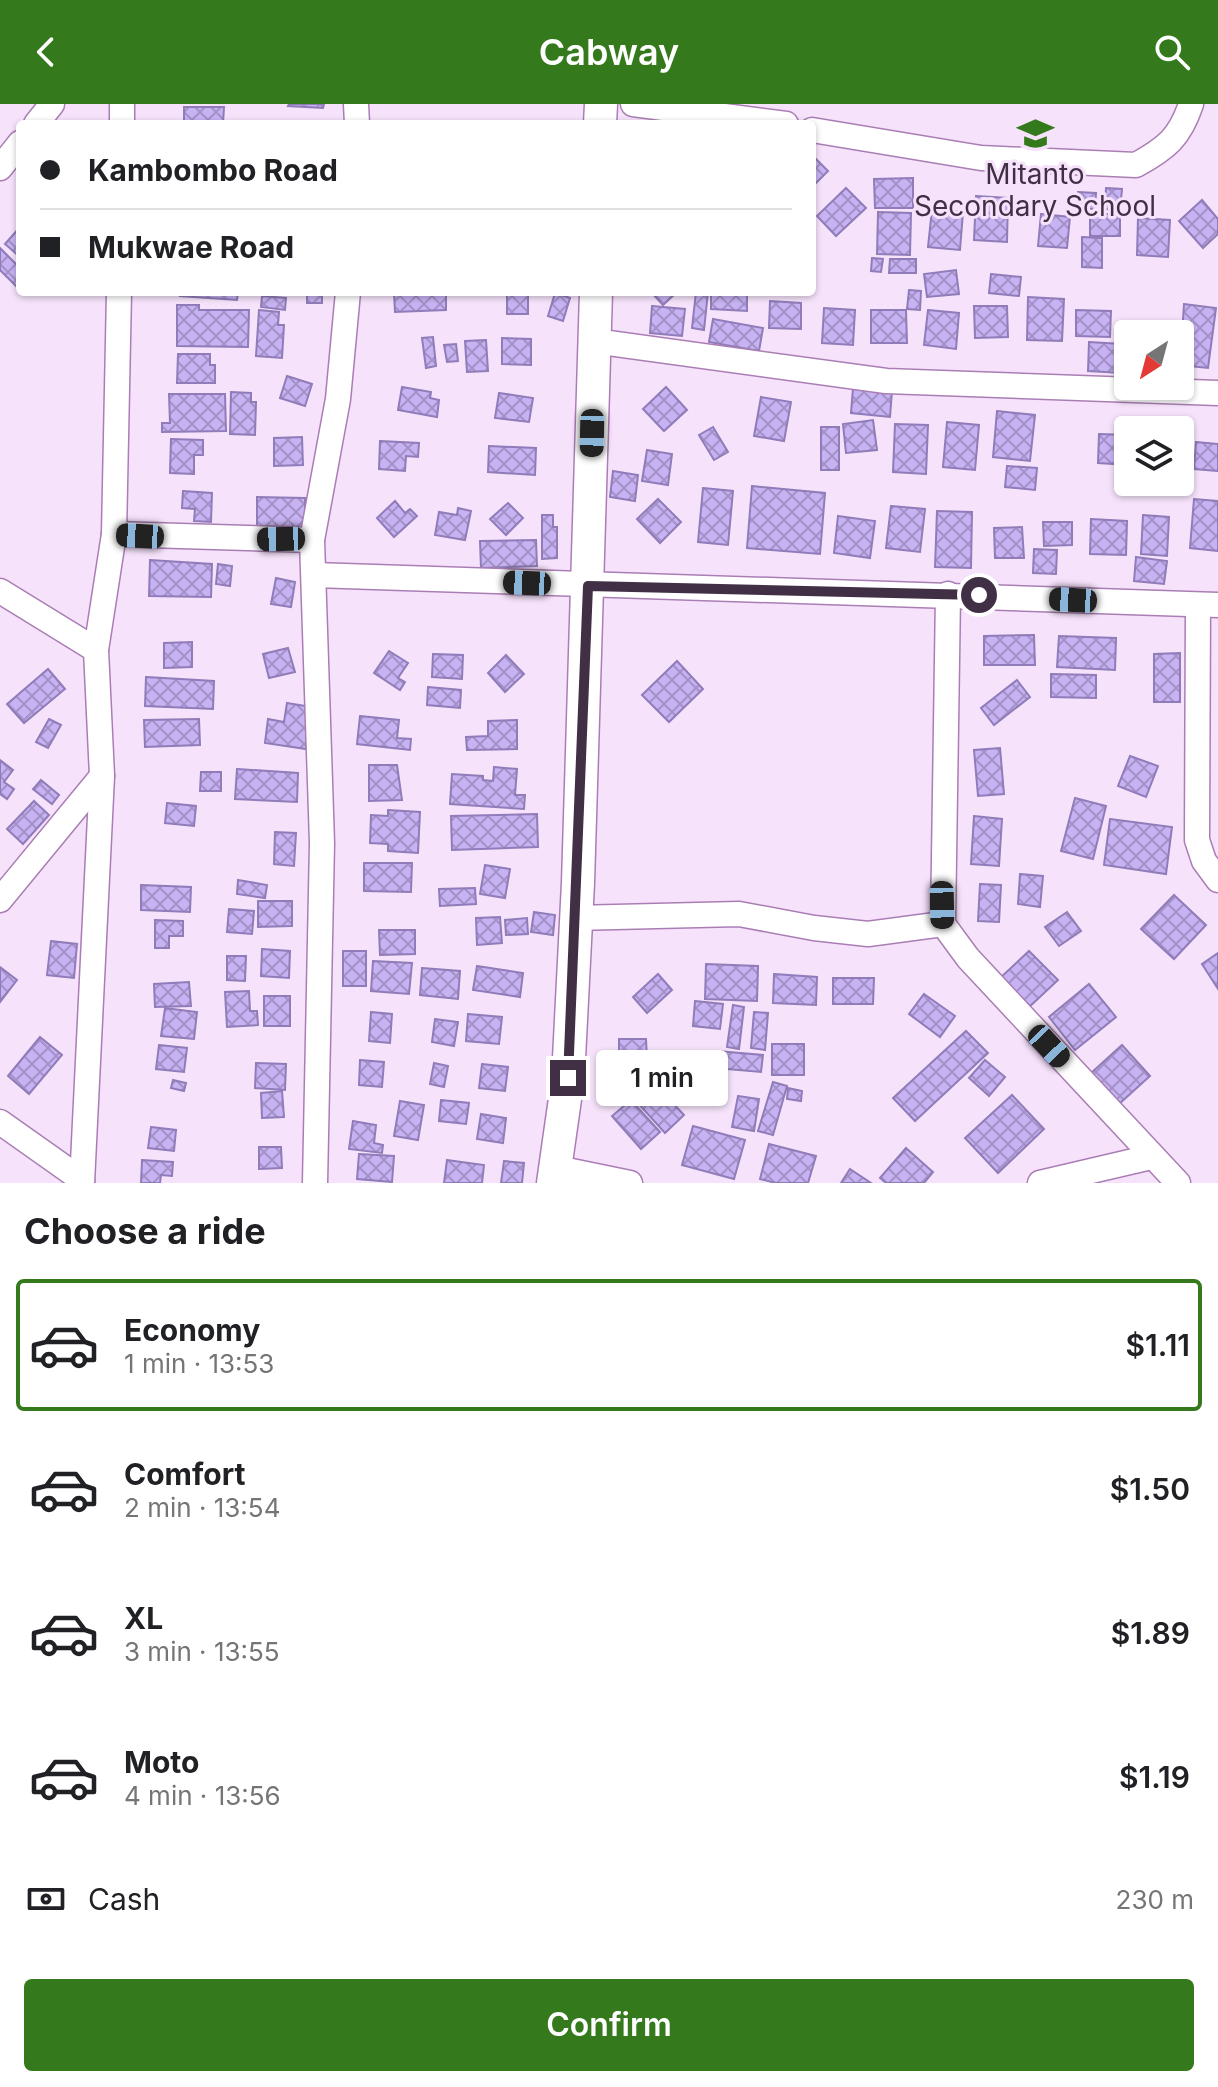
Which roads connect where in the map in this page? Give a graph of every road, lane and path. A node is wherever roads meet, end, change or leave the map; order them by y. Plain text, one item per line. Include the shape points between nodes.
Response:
1 (52, 104) edge
2 (633, 104) edge
3 (1191, 104) edge
4 (39, 120) edge
5 (755, 120) edge
6 (816, 131) edge
7 (16, 148) edge
8 (0, 168) edge
9 (119, 296) edge
10 (348, 296) edge
11 (596, 296) edge
12 (594, 341) junction
13 (1218, 393) edge
14 (114, 534) junction
15 (312, 540) junction
16 (314, 575) junction
17 (588, 586) junction
18 (0, 591) edge
19 (948, 594) junction
20 (1208, 605) edge
21 (96, 650) junction
22 (102, 776) junction
23 (1218, 880) edge
24 (0, 900) edge
25 (574, 918) junction
26 (943, 924) junction
27 (0, 1122) edge
28 (1151, 1157) junction
29 (552, 1175) edge
30 (82, 1182) edge
31 (315, 1183) edge
32 (630, 1183) edge
33 (1040, 1183) edge
34 (1178, 1183) edge

1 - 4 street
2 - 5 street
3 - 6 street via 1182,131 1136,165 981,158
7 - 8 street
9 - 14 street
10 - 15 street via 338,399
11 - 12 street
12 - 13 street via 886,381
12 - 17 street
14 - 15 street
14 - 21 street
15 - 16 street
16 - 17 street
16 - 31 street via 322,843
17 - 19 street
17 - 25 street
18 - 21 street
19 - 20 street
19 - 26 street
20 - 23 street via 1197,840
21 - 22 street
22 - 24 street
22 - 30 street
25 - 26 street via 739,914 868,934
25 - 29 street via 568,1078
26 - 28 street
27 - 30 street
28 - 33 street
28 - 34 street
29 - 32 street

